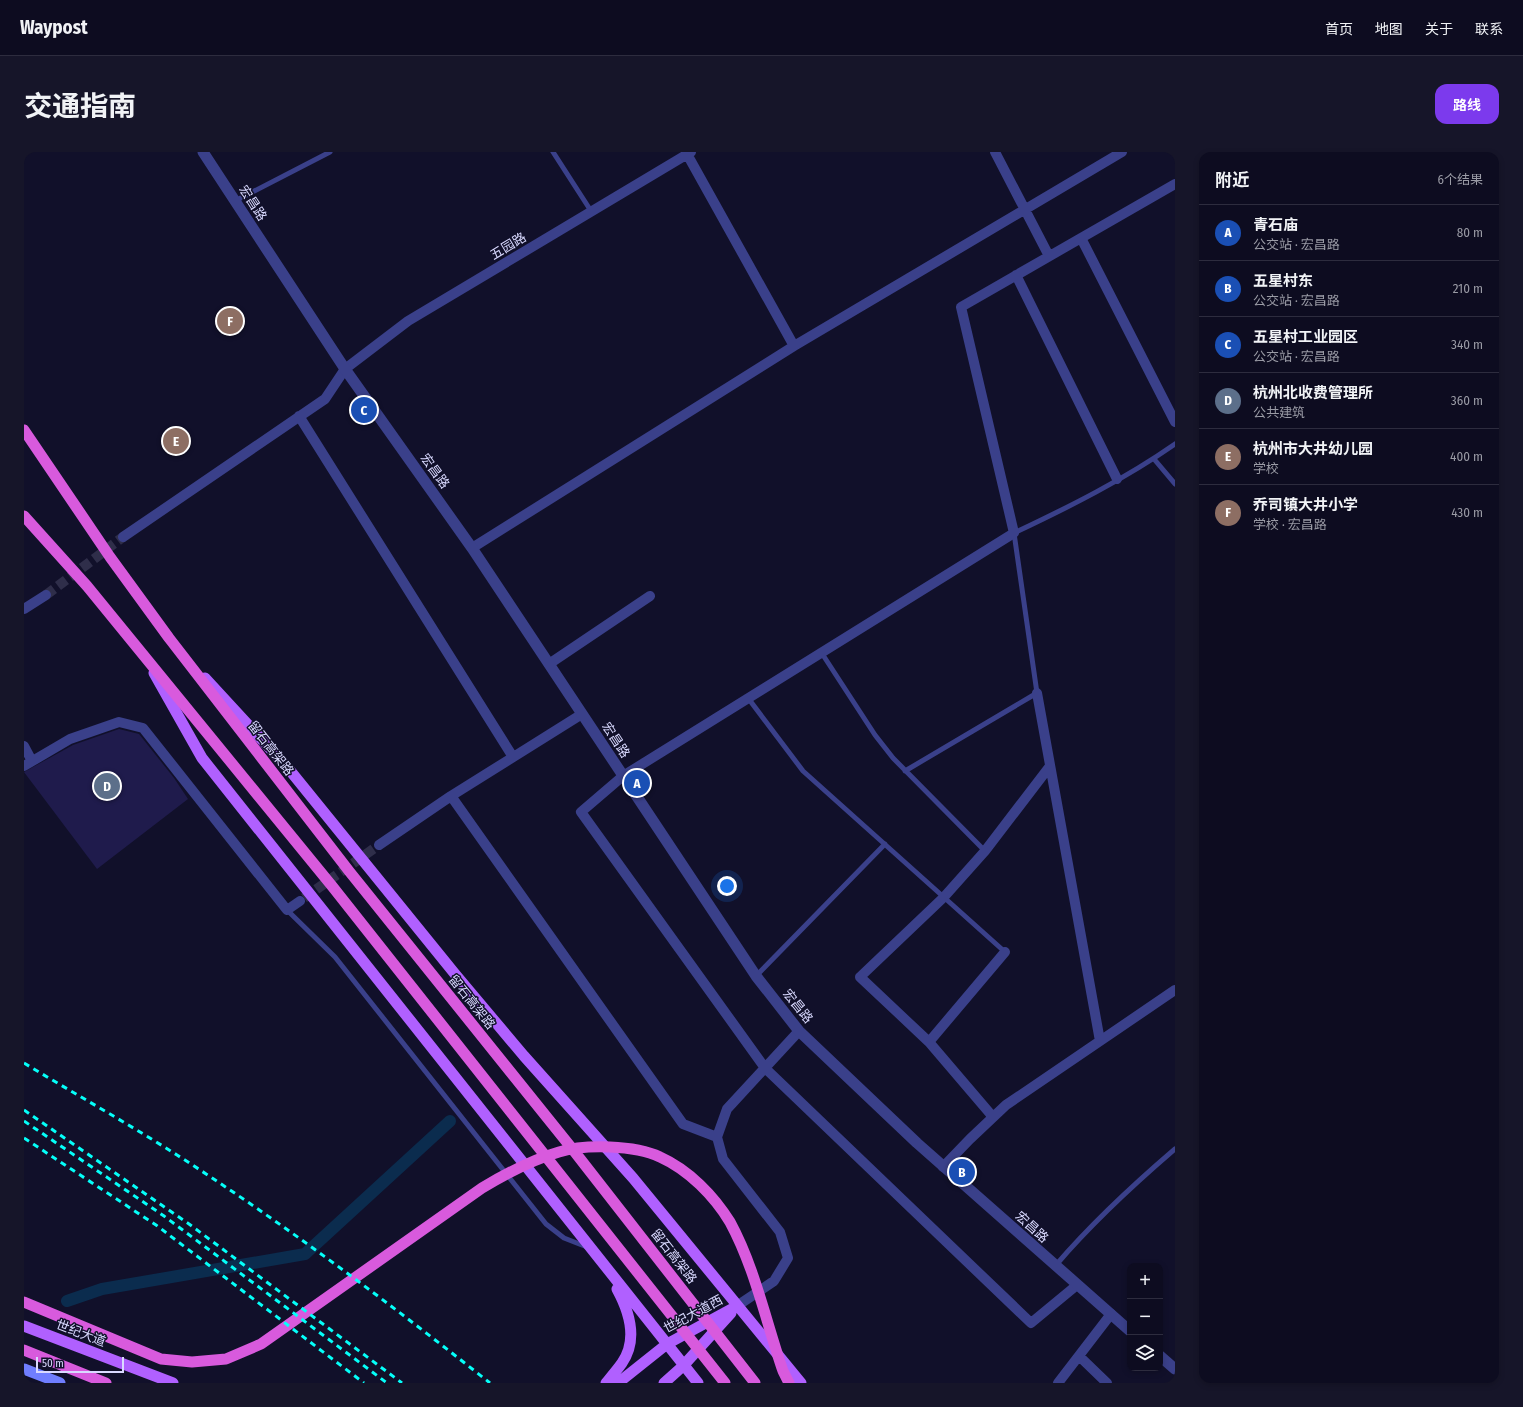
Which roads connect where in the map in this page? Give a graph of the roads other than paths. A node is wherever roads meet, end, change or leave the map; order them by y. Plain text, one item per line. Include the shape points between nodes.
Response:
1 (204, 152) edge
2 (553, 152) edge
3 (995, 152) edge
4 (1122, 152) edge
5 (327, 153) edge
6 (689, 153) edge
7 (1175, 184) edge
8 (235, 201) junction
9 (1025, 210) junction
10 (591, 211) junction
11 (1081, 238) junction
12 (1049, 256) junction
13 (1016, 275) junction
14 (794, 346) junction
15 (345, 369) junction
16 (300, 416) junction
17 (1175, 422) edge
18 (24, 430) edge
19 (1175, 444) edge
20 (1154, 459) junction
21 (1117, 479) junction
22 (1175, 484) edge
23 (24, 516) edge
24 (1014, 533) junction
25 (124, 537) tunnel mouth
26 (472, 548) junction
27 (46, 595) tunnel mouth
28 (650, 596) dead end
29 (24, 609) edge
30 (169, 638) junction
31 (820, 652) junction
32 (144, 655) junction
33 (549, 664) junction
34 (1036, 693) junction
35 (748, 698) junction
36 (582, 714) junction
37 (24, 746) edge
38 (513, 757) junction
39 (28, 763) edge
40 (1050, 766) junction
41 (905, 771) junction
42 (623, 776) junction
43 (451, 796) junction
44 (885, 844) junction
45 (379, 845) tunnel mouth
46 (985, 852) junction
47 (944, 897) junction
48 (300, 901) tunnel mouth
49 (287, 910) junction
50 (1005, 952) joint
51 (756, 976) junction
52 (1175, 990) edge
53 (799, 1031) junction
54 (1100, 1041) junction
55 (929, 1042) junction
56 (765, 1068) junction
57 (993, 1117) junction
58 (717, 1137) junction
59 (1175, 1149) edge
60 (943, 1167) junction
61 (590, 1248) junction
62 (602, 1262) junction
63 (1055, 1266) junction
64 (1077, 1285) junction
65 (24, 1302) edge
66 (740, 1309) junction
67 (1110, 1314) junction
68 (24, 1326) edge
69 (1127, 1328) edge
70 (667, 1344) junction
71 (24, 1350) edge
72 (1079, 1356) junction
73 (1163, 1359) edge
74 (683, 1366) junction
75 (24, 1369) edge
76 (1175, 1369) edge
77 (60, 1383) edge
78 (106, 1383) edge
79 (173, 1383) edge
80 (606, 1383) edge
81 (618, 1383) edge
82 (664, 1383) edge
83 (698, 1383) edge
84 (725, 1383) edge
85 (755, 1383) edge
86 (789, 1383) edge
87 (801, 1383) edge
88 (1058, 1383) edge
89 (1107, 1383) edge

1 - 8 street, 宏昌路
2 - 10 lane
3 - 9 street
4 - 9 street
5 - 8 lane
6 - 10 street, 五园路
6 - 14 street
7 - 11 street
8 - 15 street, 宏昌路
9 - 12 street
9 - 14 street
10 - 15 street, 五园路 via 408,321
11 - 12 street
11 - 17 street
12 - 13 street
13 - 21 street
13 - 24 street via 961,307
14 - 26 street
15 - 16 street, 五园路 via 325,399
15 - 26 street, 宏昌路
16 - 25 street, 五园路
16 - 38 street
18 - 30 highway, 留石高架路 via 110,557
19 - 20 lane
20 - 21 lane
20 - 22 lane
21 - 24 lane via 1070,506
23 - 32 highway
24 - 31 street
24 - 34 lane
26 - 33 street, 宏昌路
27 - 29 street
28 - 33 street
30 - 66 main road via 288,768 455,974 633,1178
30 - 85 highway, 留石高架路 via 349,871 574,1151
31 - 35 street
31 - 41 lane via 875,735
32 - 61 main road via 202,758
32 - 84 highway
33 - 36 street, 宏昌路
34 - 40 street
34 - 41 lane
35 - 42 street
35 - 44 lane via 803,771
36 - 38 street
36 - 42 street, 宏昌路
37 - 39 street
38 - 43 street
39 - 49 street via 70,739 119,722 143,728
40 - 46 street
40 - 54 street
41 - 46 lane
42 - 51 street, 宏昌路
42 - 56 street via 581,812
43 - 45 street
43 - 58 street via 684,1124
44 - 47 lane
44 - 51 lane
46 - 47 street
47 - 50 lane
47 - 55 street via 860,977
48 - 49 street
49 - 61 lane via 335,957 546,1224 564,1238
50 - 55 street
51 - 53 street, 宏昌路
52 - 54 street
53 - 56 street
53 - 60 street, 宏昌路
54 - 57 street via 1006,1105
55 - 57 street
56 - 58 street via 727,1109
56 - 64 street via 1031,1323
57 - 60 street
58 - 66 street via 723,1159 780,1232 788,1258 774,1281
59 - 63 lane via 1074,1243
60 - 63 street, 宏昌路
61 - 62 main road
62 - 70 main road
62 - 80 main road via 625,1304 631,1326 629,1348 623,1362
63 - 64 street, 宏昌路
64 - 67 street, 宏昌路
65 - 86 highway via 161,1359 192,1362 226,1359 261,1344 482,1188 512,1170 560,1152 585,1147 616,1147 659,1156 677,1166 695,1180 730,1222 744,1252
66 - 70 main road, 世纪大道西
66 - 74 main road, 世纪大道西
66 - 87 main road
67 - 69 street, 宏昌路
67 - 72 street
68 - 79 main road, 世纪大道
70 - 74 main road
70 - 81 main road, 世纪大道西
71 - 78 highway
72 - 88 street
72 - 89 street
73 - 76 street
74 - 82 main road, 世纪大道西
74 - 83 main road
75 - 77 main road

